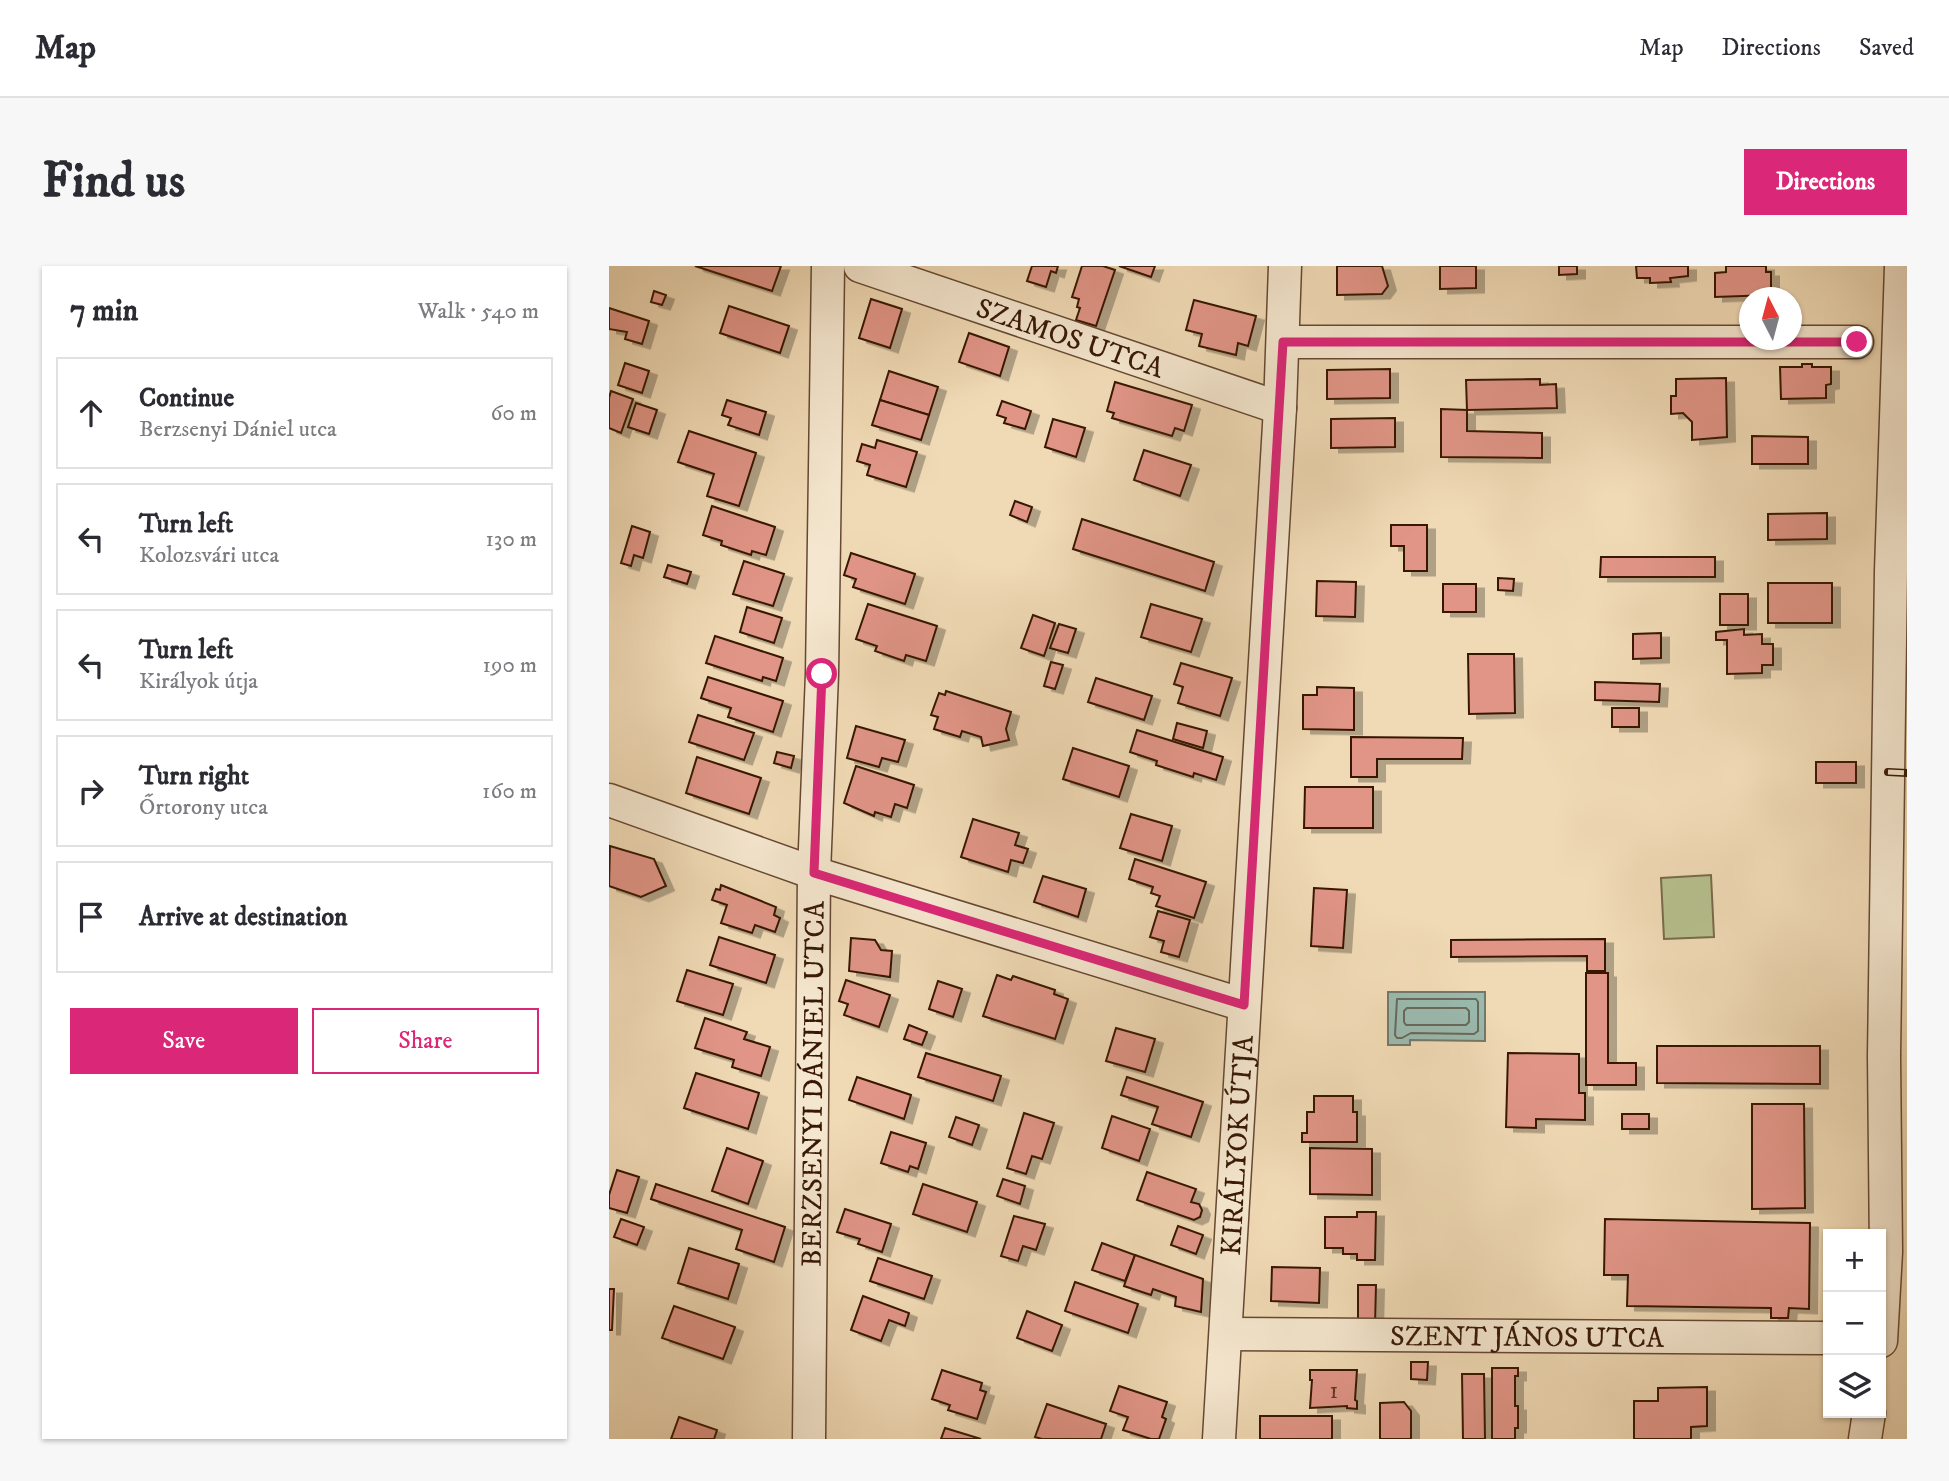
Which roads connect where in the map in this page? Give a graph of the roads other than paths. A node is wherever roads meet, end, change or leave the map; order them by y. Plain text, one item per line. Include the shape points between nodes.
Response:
1 (828, 266) edge
2 (860, 266) edge
3 (1285, 266) edge
4 (1901, 266) edge
5 (1283, 342) junction
6 (1857, 342) dead end
7 (1280, 408) junction
8 (609, 800) edge
9 (814, 873) junction
10 (1244, 1005) junction
11 (1884, 1292) edge
12 (1226, 1334) junction
13 (1823, 1338) edge
14 (1868, 1418) edge
15 (809, 1439) edge
16 (1219, 1439) edge
17 (1865, 1439) edge

1 - 9 street, BERZSENYI DÁNIEL UTCA
2 - 7 street, SZAMOS UTCA
3 - 5 street, KIRÁLYOK ÚTJA
4 - 11 street via 1891,571
5 - 6 street
5 - 7 street, KIRÁLYOK ÚTJA
7 - 10 street, KIRÁLYOK ÚTJA
8 - 9 street
9 - 10 street
9 - 15 street, BERZSENYI DÁNIEL UTCA
10 - 12 street, KIRÁLYOK ÚTJA
12 - 13 street, SZENT JÁNOS UTCA
12 - 16 street, KIRÁLYOK ÚTJA
14 - 17 street

